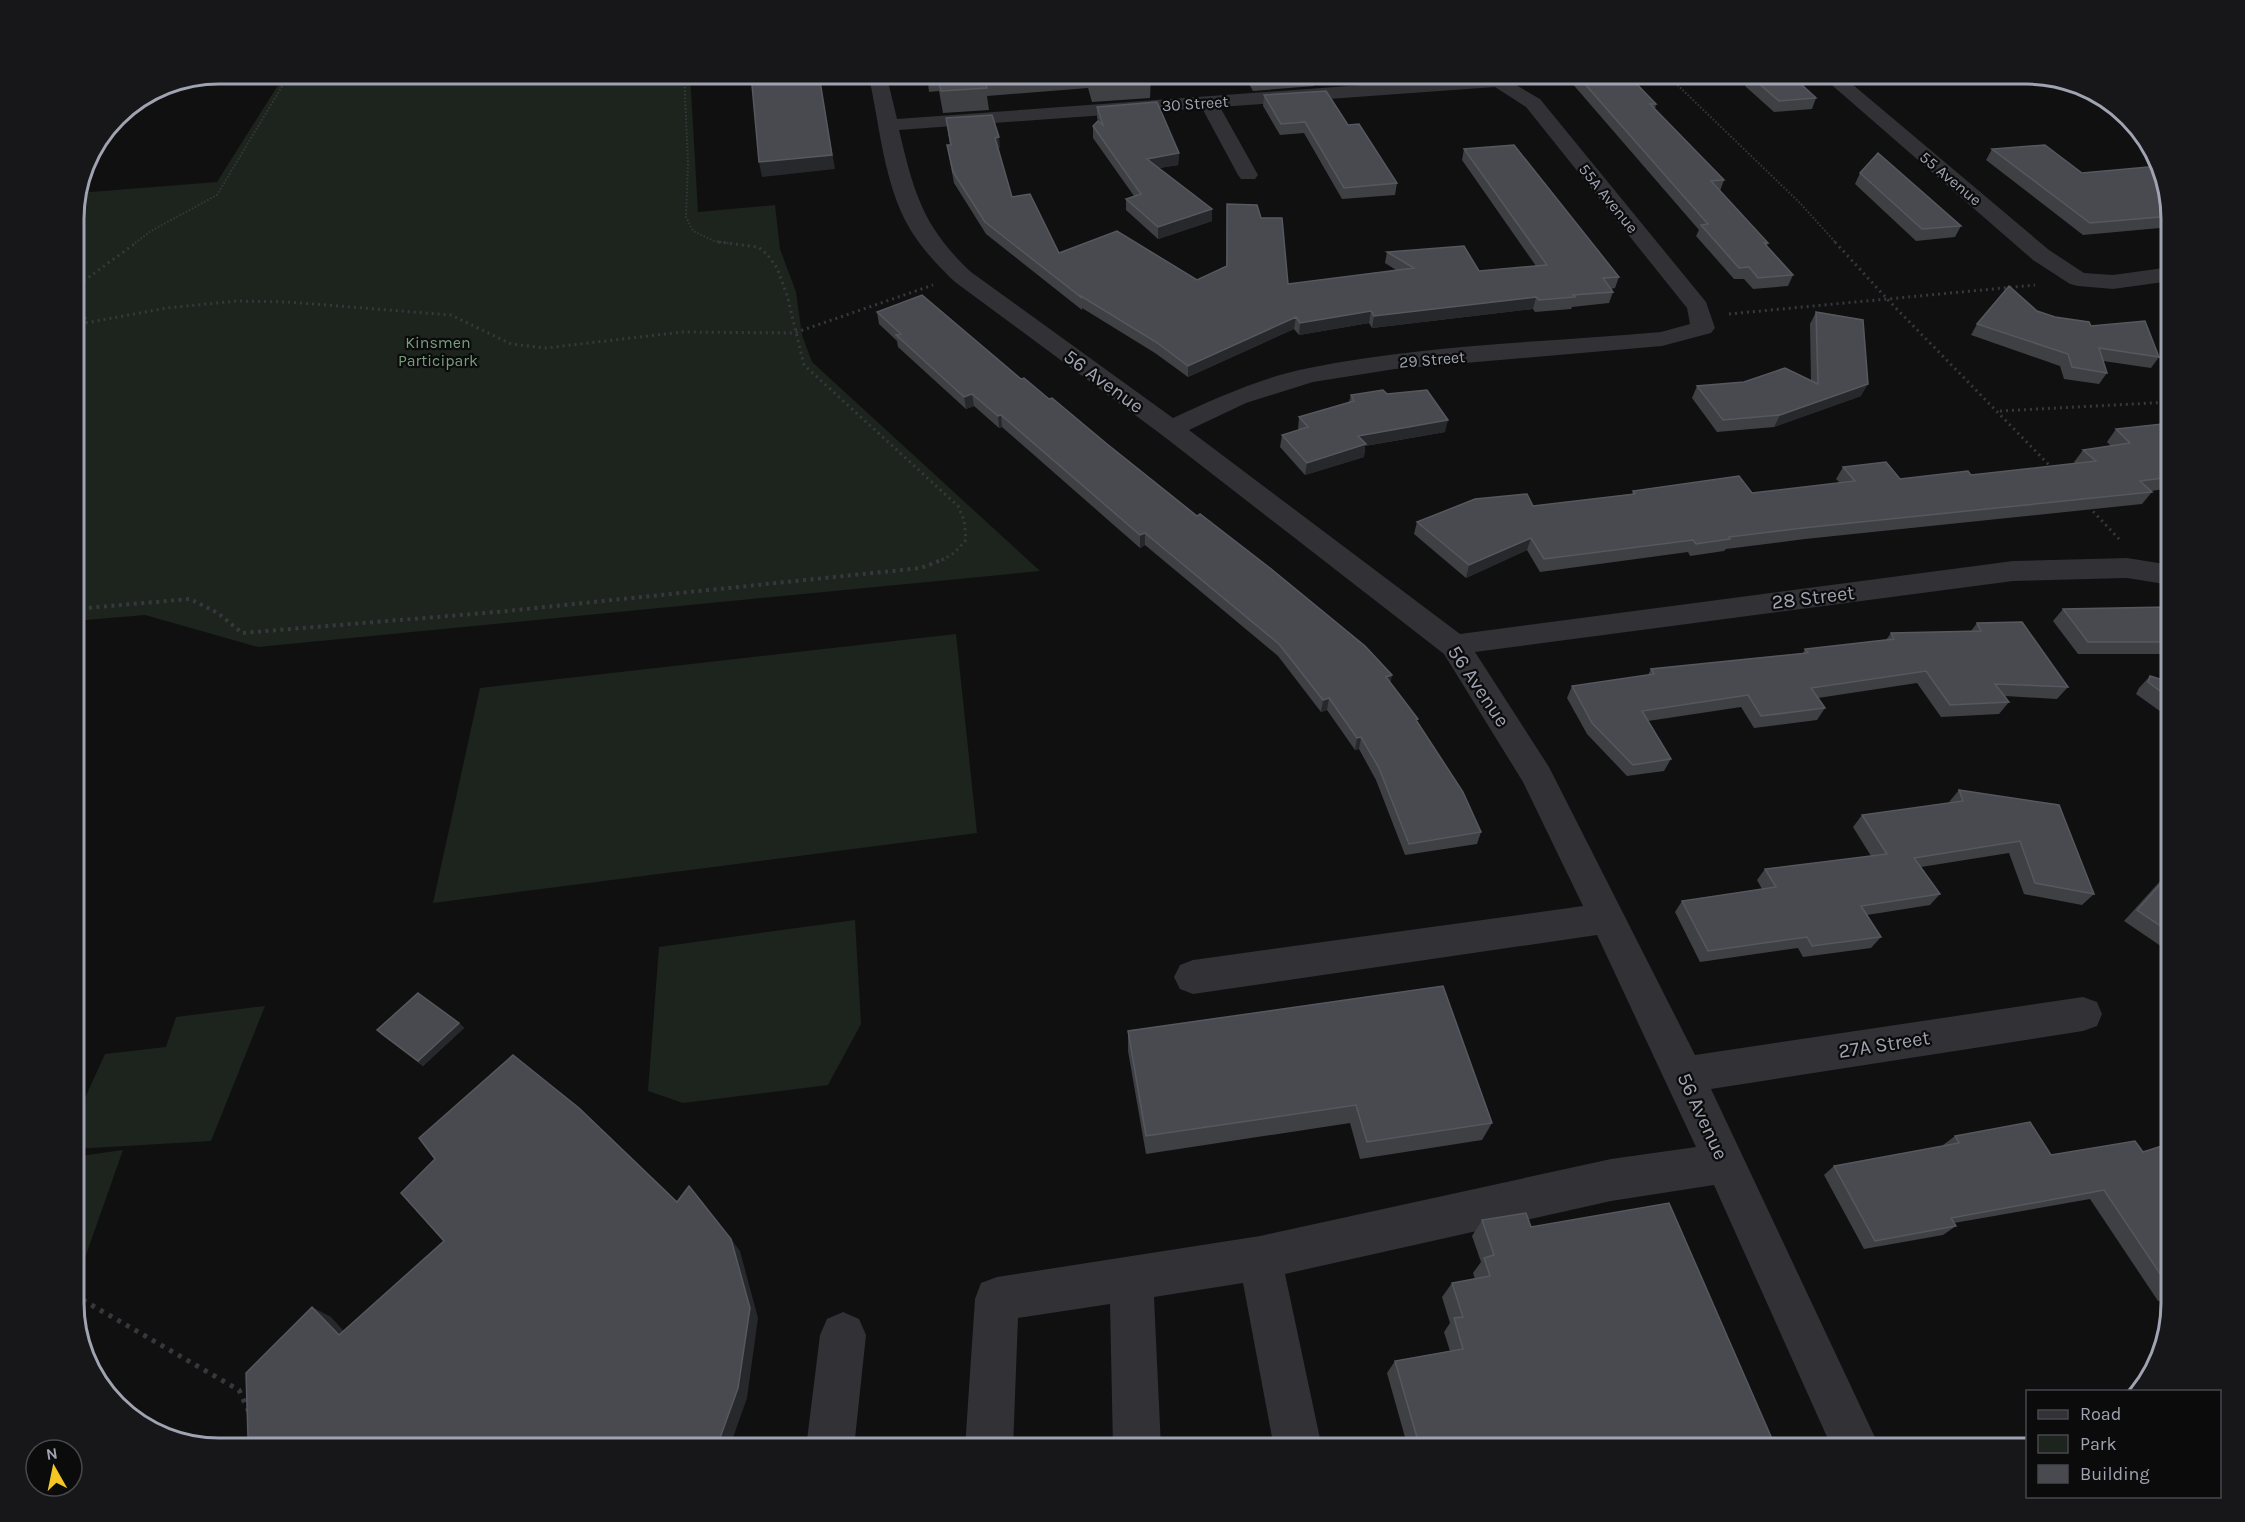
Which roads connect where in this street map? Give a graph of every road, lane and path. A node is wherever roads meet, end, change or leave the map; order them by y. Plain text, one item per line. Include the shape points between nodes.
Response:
1 (284, 84) edge
2 (684, 84) edge
3 (880, 84) edge
4 (1457, 84) edge
5 (1504, 84) edge
6 (1675, 84) edge
7 (1839, 84) edge
8 (1208, 102) junction
9 (891, 125) junction
10 (1248, 175) dead end
11 (2161, 275) edge
12 (85, 279) edge
13 (931, 286) dead end
14 (2020, 287) dead end
15 (1889, 301) junction
16 (1749, 313) dead end
17 (84, 317) edge
18 (90, 320) junction
19 (84, 322) edge
20 (1703, 328) joint
21 (794, 333) junction
22 (2161, 403) edge
23 (2000, 411) junction
24 (1171, 429) junction
25 (2054, 469) edge
26 (2085, 502) edge
27 (2123, 543) dead end
28 (2161, 573) edge
29 (84, 608) edge
30 (1455, 646) junction
31 (1607, 918) junction
32 (1193, 977) dead end
33 (2083, 1014) dead end
34 (1684, 1076) junction
35 (1725, 1163) junction
36 (1260, 1258) junction
37 (1131, 1277) junction
38 (84, 1300) edge
39 (843, 1335) dead end
40 (251, 1416) edge
41 (831, 1438) edge
42 (990, 1438) edge
43 (1137, 1438) edge
44 (1296, 1438) edge
45 (1851, 1438) edge

1 - 12 path via 217,195 151,231
2 - 21 path via 686,217 693,231 714,241 758,247 767,254 787,295
3 - 9 street, 56 Avenue
4 - 8 street, 30 Street
5 - 20 street, 55A Avenue via 1533,103 1698,308
6 - 15 path via 1800,203
7 - 11 street, 55 Avenue via 2041,255 2078,279 2113,282
8 - 9 street, 30 Street
8 - 10 street
9 - 24 street, 56 Avenue via 902,184 916,221 934,249 963,277
13 - 21 path
14 - 15 path
15 - 16 path
15 - 23 path
17 - 18 path
18 - 19 path
18 - 21 path via 237,301 452,315 511,344 546,348 682,332
20 - 24 street, 29 Street via 1662,339 1395,362 1310,375 1237,398
21 - 29 path via 804,364 958,506 968,524 968,538 947,558 921,568 744,588 242,633 218,613 190,599
22 - 23 path
23 - 25 path
24 - 30 street, 56 Avenue
26 - 27 path
28 - 30 street, 28 Street via 2127,568 2013,571
30 - 31 street, 56 Avenue via 1538,776
31 - 32 street
31 - 34 street, 56 Avenue
33 - 34 street, 27A Street
34 - 35 street, 56 Avenue
35 - 36 street via 1611,1180
35 - 45 street, 56 Avenue
36 - 37 street
36 - 44 street
37 - 42 street via 997,1299
37 - 43 street
38 - 40 path via 239,1390
39 - 41 street

